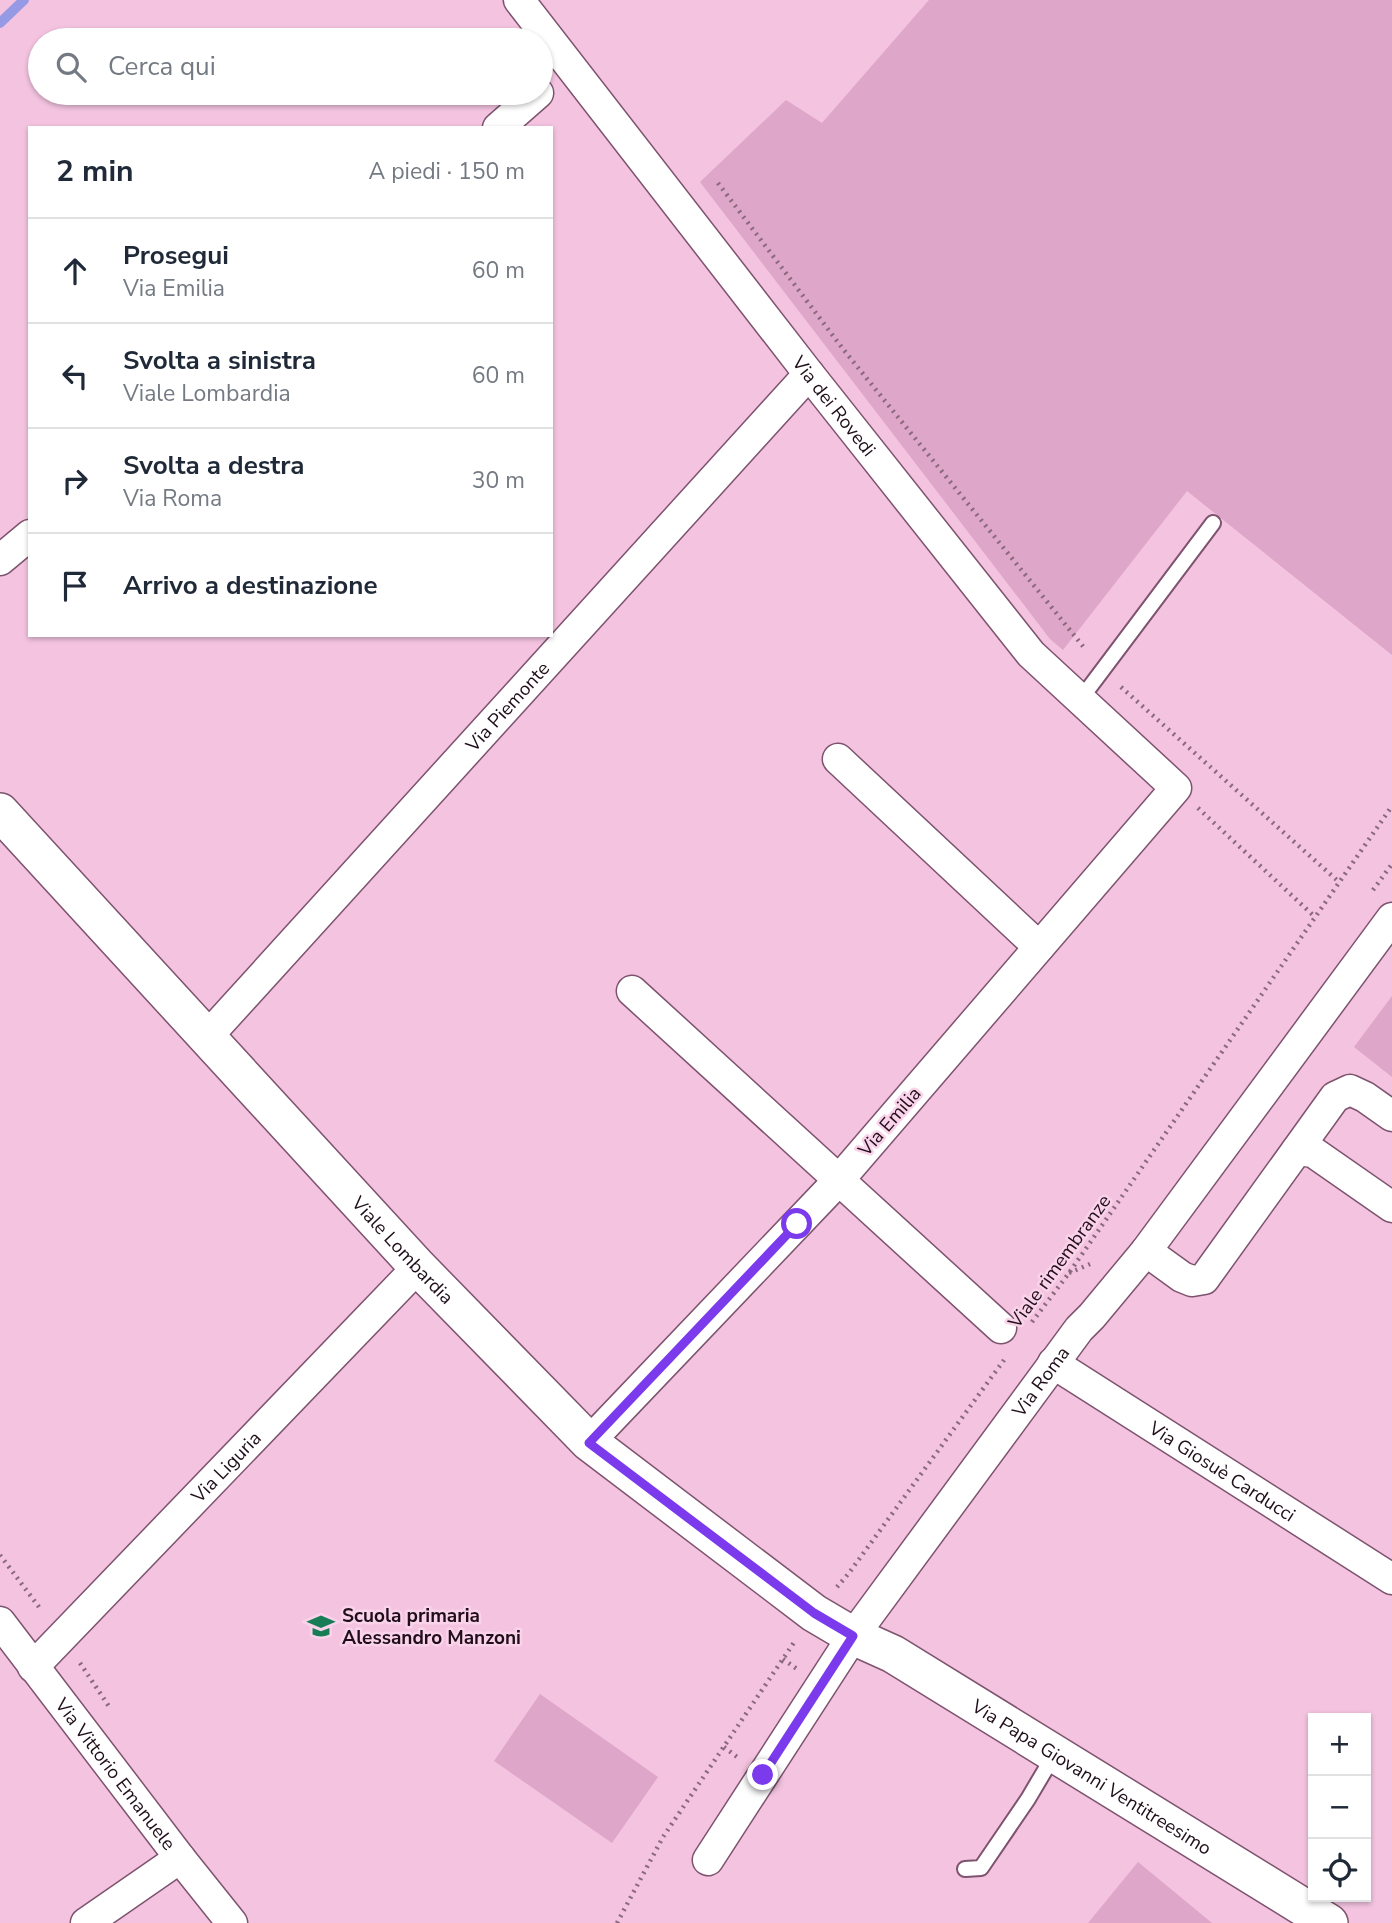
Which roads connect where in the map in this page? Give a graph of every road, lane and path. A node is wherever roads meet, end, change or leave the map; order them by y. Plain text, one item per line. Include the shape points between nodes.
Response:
1 (519, 0) edge
2 (541, 28) edge
3 (553, 44) edge
4 (569, 65) junction
5 (553, 79) edge
6 (523, 105) edge
7 (500, 126) edge
8 (718, 183) dead end
9 (809, 374) junction
10 (1213, 523) dead end
11 (28, 538) edge
12 (0, 560) edge
13 (1103, 670) junction
14 (1080, 700) junction
15 (838, 759) dead end
16 (1176, 788) junction
17 (1392, 806) edge
18 (0, 812) edge
19 (1339, 882) junction
20 (1315, 917) junction
21 (1392, 918) edge
22 (1039, 947) junction
23 (632, 991) dead end
24 (206, 1038) junction
25 (1392, 1116) edge
26 (1297, 1150) junction
27 (838, 1181) junction
28 (1392, 1206) edge
29 (1146, 1251) junction
30 (418, 1267) junction
31 (1032, 1322) dead end
32 (1006, 1339) joint
33 (1054, 1363) junction
34 (589, 1443) junction
35 (1392, 1579) edge
36 (814, 1613) junction
37 (0, 1622) edge
38 (853, 1636) junction
39 (33, 1667) junction
40 (1054, 1754) junction
41 (180, 1858) junction
42 (708, 1860) dead end
43 (965, 1869) dead end
44 (86, 1923) edge
45 (232, 1923) edge
46 (617, 1923) edge
47 (1329, 1923) edge

1 - 2 street, Via dei Rovedi
3 - 4 street, Via dei Rovedi
4 - 5 street
4 - 9 street, Via dei Rovedi
6 - 7 street
8 - 13 path via 843,349
9 - 14 street, Via dei Rovedi via 1031,654
9 - 24 street, Via Piemonte
10 - 13 lane
11 - 12 street
13 - 14 lane
13 - 19 path
14 - 16 street, Via dei Rovedi
15 - 22 street
16 - 20 path
16 - 22 street, Via Emilia
17 - 19 path, Viale rimembranze
18 - 24 street, Viale Lombardia
19 - 20 path, Viale rimembranze
20 - 31 path, Viale rimembranze
21 - 29 street, Via Roma
22 - 27 street, Via Emilia
23 - 27 street
24 - 30 street, Viale Lombardia
25 - 26 street via 1350,1090 1335,1097
26 - 28 street via 1313,1152
26 - 29 street via 1204,1279 1182,1277
27 - 32 street
27 - 34 street, Via Emilia
29 - 33 street, Via Roma
30 - 34 street, Viale Lombardia
30 - 39 street, Via Liguria
32 - 36 path, Viale rimembranze via 849,1573
33 - 35 street, Via Giosuè Carducci
33 - 38 street, Via Roma
34 - 36 street, Viale Lombardia
36 - 38 street, Viale Lombardia
36 - 46 path, Viale rimembranze via 663,1837
37 - 39 street, Via Vittorio Emanuele
38 - 40 street, Via Papa Giovanni Ventitreesimo via 893,1654
38 - 42 street, Via Roma
39 - 41 street, Via Vittorio Emanuele
40 - 43 lane via 981,1868
40 - 47 street, Via Papa Giovanni Ventitreesimo
41 - 44 street
41 - 45 street, Via Vittorio Emanuele

